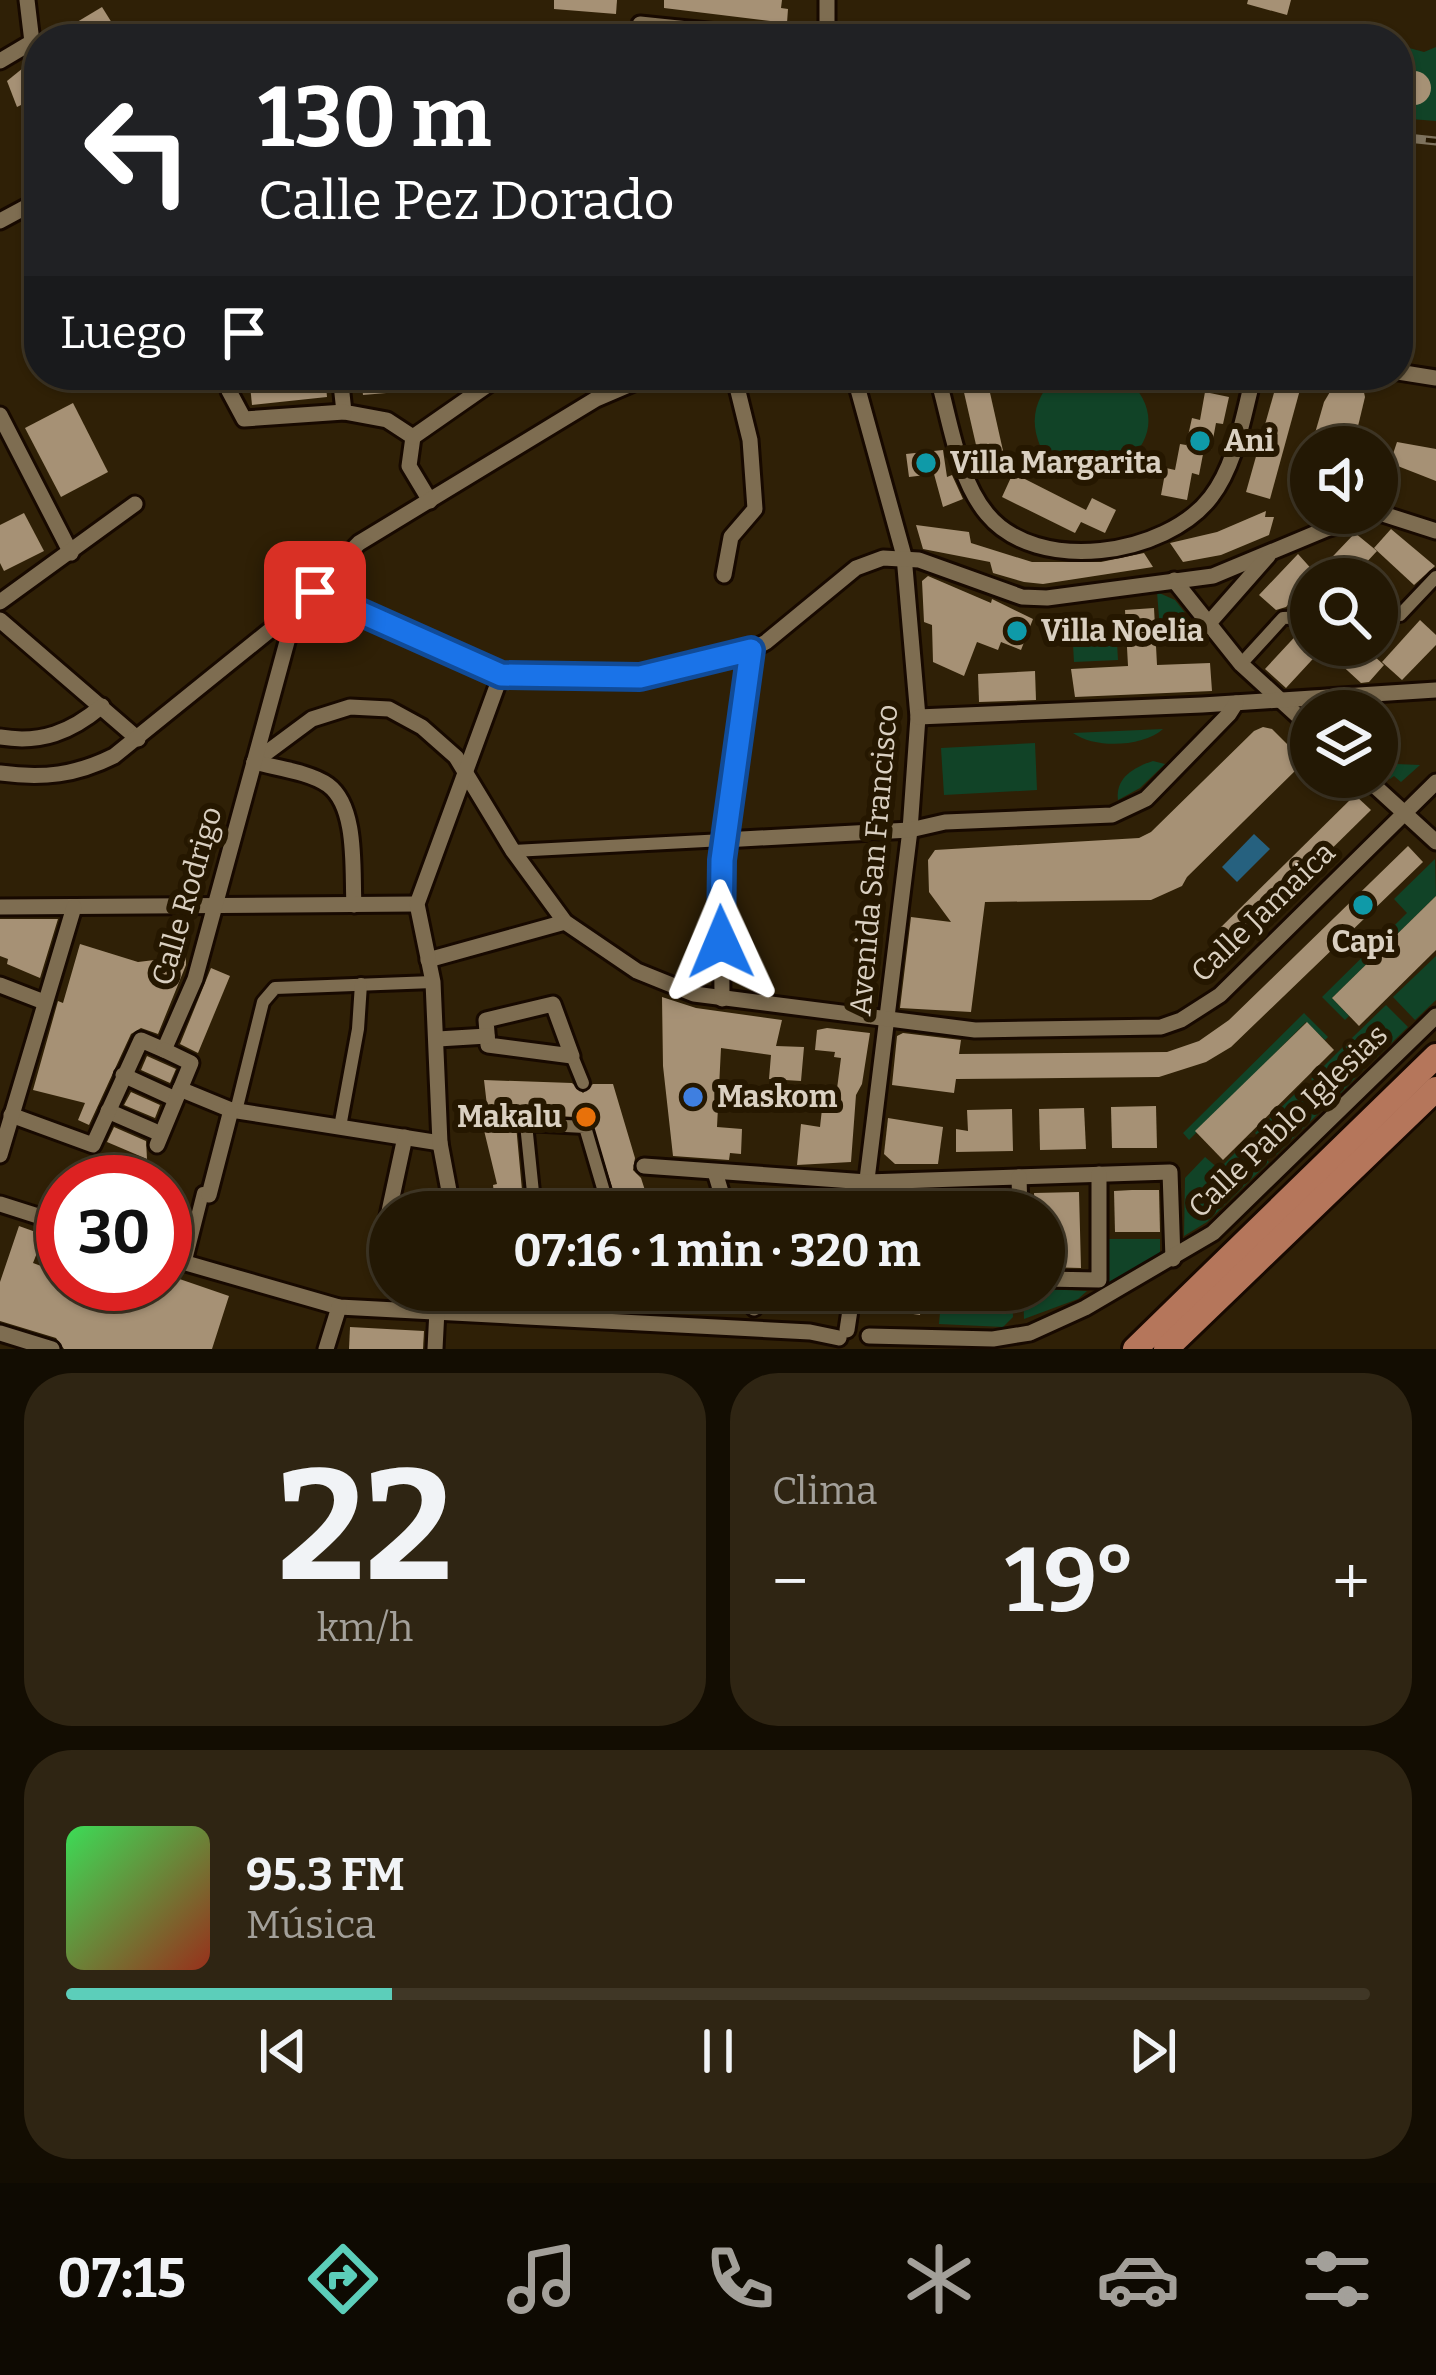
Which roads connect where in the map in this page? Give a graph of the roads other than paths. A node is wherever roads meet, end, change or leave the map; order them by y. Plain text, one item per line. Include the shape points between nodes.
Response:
1 (640, 23) dead end
2 (649, 24) edge
3 (342, 390) edge
4 (480, 390) edge
5 (617, 390) edge
6 (738, 390) edge
7 (858, 390) edge
8 (941, 390) edge
9 (1250, 390) edge
10 (229, 391) dead end
11 (344, 412) junction
12 (0, 415) edge
13 (413, 437) junction
14 (430, 501) junction
15 (135, 505) dead end
16 (1436, 531) edge
17 (71, 553) junction
18 (1270, 554) junction
19 (904, 556) junction
20 (724, 575) dead end
21 (1436, 577) edge
22 (1174, 580) junction
23 (315, 592) junction
24 (0, 602) edge
25 (1398, 614) edge
26 (1290, 618) edge
27 (285, 619) junction
28 (0, 620) edge
29 (1209, 623) junction
30 (751, 650) junction
31 (1241, 664) junction
32 (501, 675) junction
33 (1436, 690) edge
34 (1278, 699) junction
35 (1236, 703) junction
36 (102, 706) junction
37 (1290, 710) edge
38 (918, 717) junction
39 (0, 737) edge
40 (137, 739) junction
41 (254, 762) junction
42 (0, 772) edge
43 (467, 775) junction
44 (1436, 782) edge
45 (1388, 798) edge
46 (1404, 813) junction
47 (910, 830) junction
48 (724, 840) junction
49 (1436, 842) edge
50 (513, 850) junction
51 (417, 904) junction
52 (354, 905) junction
53 (0, 907) edge
54 (212, 907) junction
55 (74, 908) junction
56 (565, 922) junction
57 (428, 960) junction
58 (433, 982) junction
59 (361, 984) junction
60 (0, 985) edge
61 (722, 999) junction
62 (44, 1002) junction
63 (1436, 1016) edge
64 (886, 1018) junction
65 (487, 1036) junction
66 (438, 1039) junction
67 (164, 1050) junction
68 (572, 1056) junction
69 (1436, 1056) edge
70 (124, 1075) junction
71 (583, 1083) dead end
72 (1436, 1090) edge
73 (176, 1093) junction
74 (9, 1104) edge
75 (233, 1110) junction
76 (108, 1111) junction
77 (340, 1127) junction
78 (405, 1137) junction
79 (440, 1143) junction
80 (0, 1156) edge
81 (644, 1166) dead end
82 (715, 1172) junction
83 (1099, 1174) junction
84 (1019, 1177) junction
85 (867, 1182) junction
86 (393, 1191) edge
87 (449, 1191) edge
88 (533, 1191) edge
89 (604, 1191) edge
90 (721, 1191) edge
91 (866, 1191) edge
92 (1019, 1191) edge
93 (206, 1194) joint
94 (0, 1204) edge
95 (36, 1215) edge
96 (192, 1241) edge
97 (1173, 1259) junction
98 (192, 1266) edge
99 (1065, 1279) edge
100 (1194, 1293) junction
101 (339, 1307) junction
102 (369, 1308) edge
103 (437, 1311) edge
104 (449, 1311) edge
105 (472, 1313) joint
106 (4, 1339) edge
107 (842, 1339) edge
108 (870, 1342) edge
109 (52, 1349) edge
110 (326, 1349) edge
111 (435, 1349) edge
112 (1118, 1349) edge
113 (1135, 1349) edge
114 (1166, 1349) edge

1 - 2 street
3 - 11 street
4 - 13 street
5 - 14 street
6 - 20 street via 755,509 731,537
7 - 19 street, Avenida San Francisco
8 - 9 street via 986,514 1031,545 1074,552 1154,538 1192,517 1228,468
10 - 11 street via 244,419
11 - 13 street via 387,420
12 - 17 street
13 - 14 street via 409,466
14 - 23 street via 359,543
15 - 17 street
16 - 18 street via 1380,513
17 - 24 street
18 - 22 street via 1213,576
18 - 29 street
19 - 22 street via 1022,597
19 - 30 street via 856,568
19 - 38 street, Avenida San Francisco
21 - 25 street
22 - 29 street
23 - 27 street
23 - 32 street
26 - 31 street
27 - 40 street
27 - 41 street, Calle Rodrigo via 288,638
28 - 36 street
29 - 31 street
30 - 32 street via 640,677
30 - 48 street
31 - 34 street
32 - 43 street
33 - 34 street
34 - 35 street
34 - 37 street
35 - 38 street
35 - 47 street via 1127,810
36 - 39 street via 64,733
36 - 40 street
38 - 47 street, Avenida San Francisco
40 - 42 street via 82,772
41 - 43 street, Calle Jamaica via 312,719 350,707 389,709 422,727
41 - 52 street via 326,783 341,799
41 - 54 street, Calle Rodrigo
43 - 50 street, Calle Jamaica
43 - 51 street
44 - 46 street, Calle Jamaica
45 - 46 street
46 - 49 street
46 - 64 street, Calle Jamaica via 1220,995 1181,1020 1161,1027 975,1030
47 - 48 street
47 - 64 street, Avenida San Francisco
48 - 50 street
48 - 61 street
50 - 56 street, Calle Jamaica
51 - 52 street
51 - 57 street
52 - 54 street
53 - 55 street
54 - 55 street
54 - 67 street, Calle Rodrigo via 195,979
55 - 62 street
56 - 57 street
56 - 61 street, Calle Jamaica via 637,971
57 - 58 street
58 - 59 street
58 - 66 street
59 - 75 street via 282,985 268,994
59 - 77 street
60 - 62 street
61 - 64 street, Calle Jamaica
62 - 74 street
63 - 97 street, Calle Pablo Iglesias via 1213,1233
64 - 85 street, Avenida San Francisco
65 - 66 street
65 - 68 street via 488,1045
65 - 68 street via 486,1020 553,1004
66 - 79 street
67 - 70 street via 141,1040
67 - 73 street via 190,1063
68 - 71 street
69 - 100 main road
70 - 73 street
70 - 76 street
72 - 114 main road
73 - 75 street
73 - 76 street via 156,1138
74 - 76 street via 93,1145
74 - 80 street
75 - 77 street
75 - 93 street
77 - 78 street
78 - 79 street
78 - 86 street
79 - 87 street
81 - 82 street
82 - 85 street
82 - 90 street
83 - 84 street
83 - 97 street via 1170,1172
83 - 99 street via 1099,1280
84 - 85 street
84 - 92 street
85 - 91 street, Avenida San Francisco
88 - 89 street via 526,1124 585,1127
93 - 96 street
94 - 95 street
97 - 108 street, Calle Pablo Iglesias via 1030,1333
98 - 101 street, Calle Pablo Iglesias
100 - 112 street
100 - 113 main road
101 - 102 street, Calle Pablo Iglesias
101 - 110 street
103 - 111 street
104 - 105 street, Calle Pablo Iglesias
105 - 107 street, Calle Pablo Iglesias
106 - 109 street
107 - 108 street, Calle Pablo Iglesias via 860,1328

